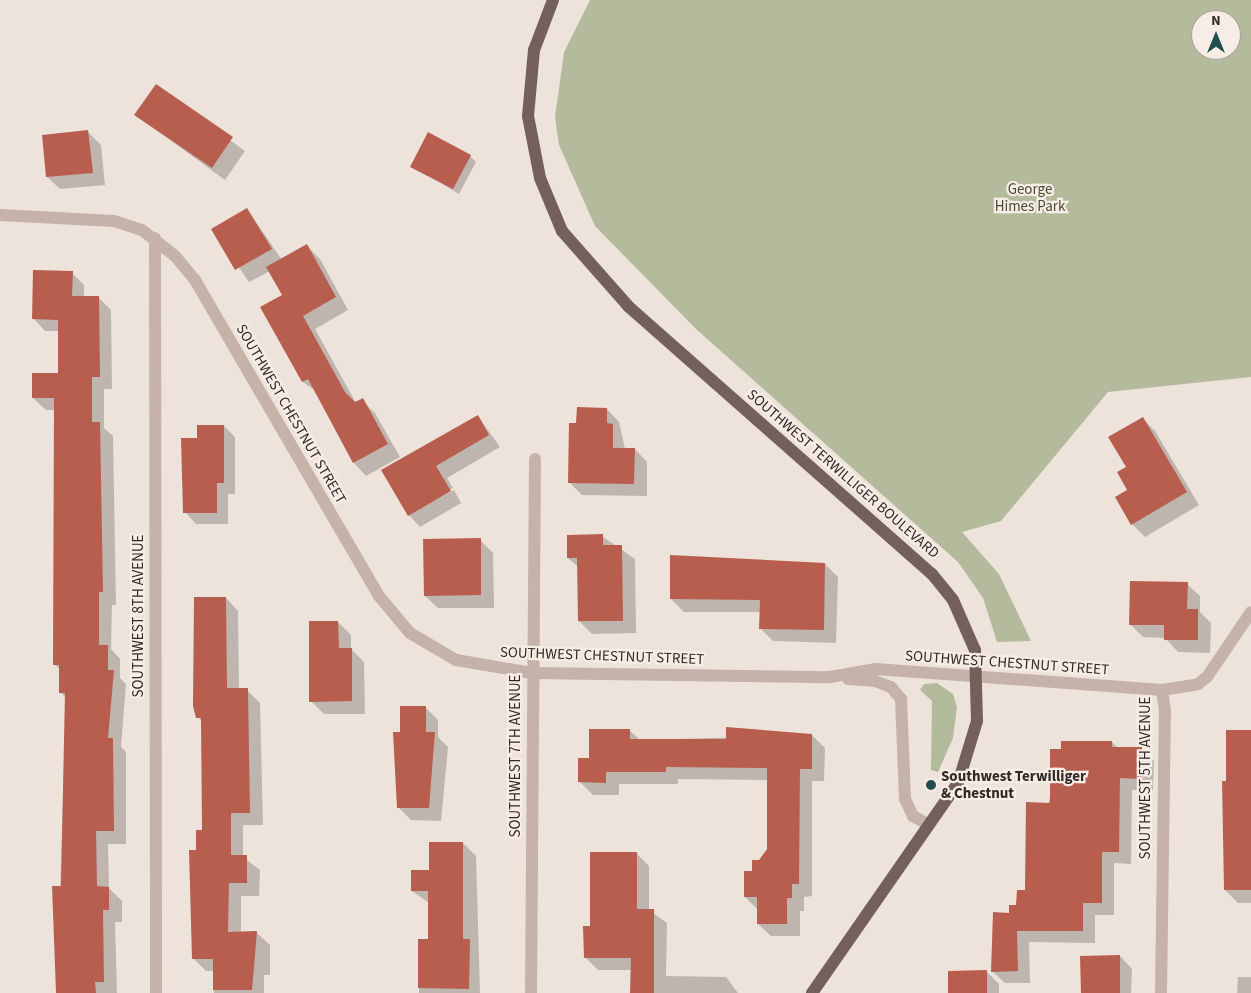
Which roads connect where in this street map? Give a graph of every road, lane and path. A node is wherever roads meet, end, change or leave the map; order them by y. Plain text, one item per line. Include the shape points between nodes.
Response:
1 (553, 0) edge
2 (0, 215) edge
3 (155, 238) junction
4 (535, 459) dead end
5 (1251, 612) edge
6 (532, 673) junction
7 (979, 677) junction
8 (830, 678) junction
9 (1162, 690) junction
10 (929, 825) junction
11 (156, 993) edge
12 (531, 993) edge
13 (812, 993) edge
14 (1161, 993) edge

1 - 7 main road, SOUTHWEST TERWILLIGER BOULEVARD via 534,50 528,116 540,178 562,231 629,308 932,574 968,630
2 - 3 street, SOUTHWEST CHESTNUT STREET via 114,220
3 - 6 street, SOUTHWEST CHESTNUT STREET via 195,280 379,596 410,633 456,660
3 - 11 street, SOUTHWEST 8TH AVENUE
4 - 6 street, SOUTHWEST 7TH AVENUE
5 - 9 street, SOUTHWEST 5TH AVENUE via 1207,677 1198,684
6 - 8 street, SOUTHWEST CHESTNUT STREET
6 - 12 street, SOUTHWEST 7TH AVENUE
7 - 8 street, SOUTHWEST CHESTNUT STREET via 876,669
7 - 9 street, SOUTHWEST CHESTNUT STREET
7 - 10 main road, SOUTHWEST TERWILLIGER BOULEVARD via 970,756 958,783
8 - 10 street via 875,681 891,687 901,698 905,799 914,816
9 - 14 street, SOUTHWEST 5TH AVENUE via 1166,711
10 - 13 main road, SOUTHWEST TERWILLIGER BOULEVARD

